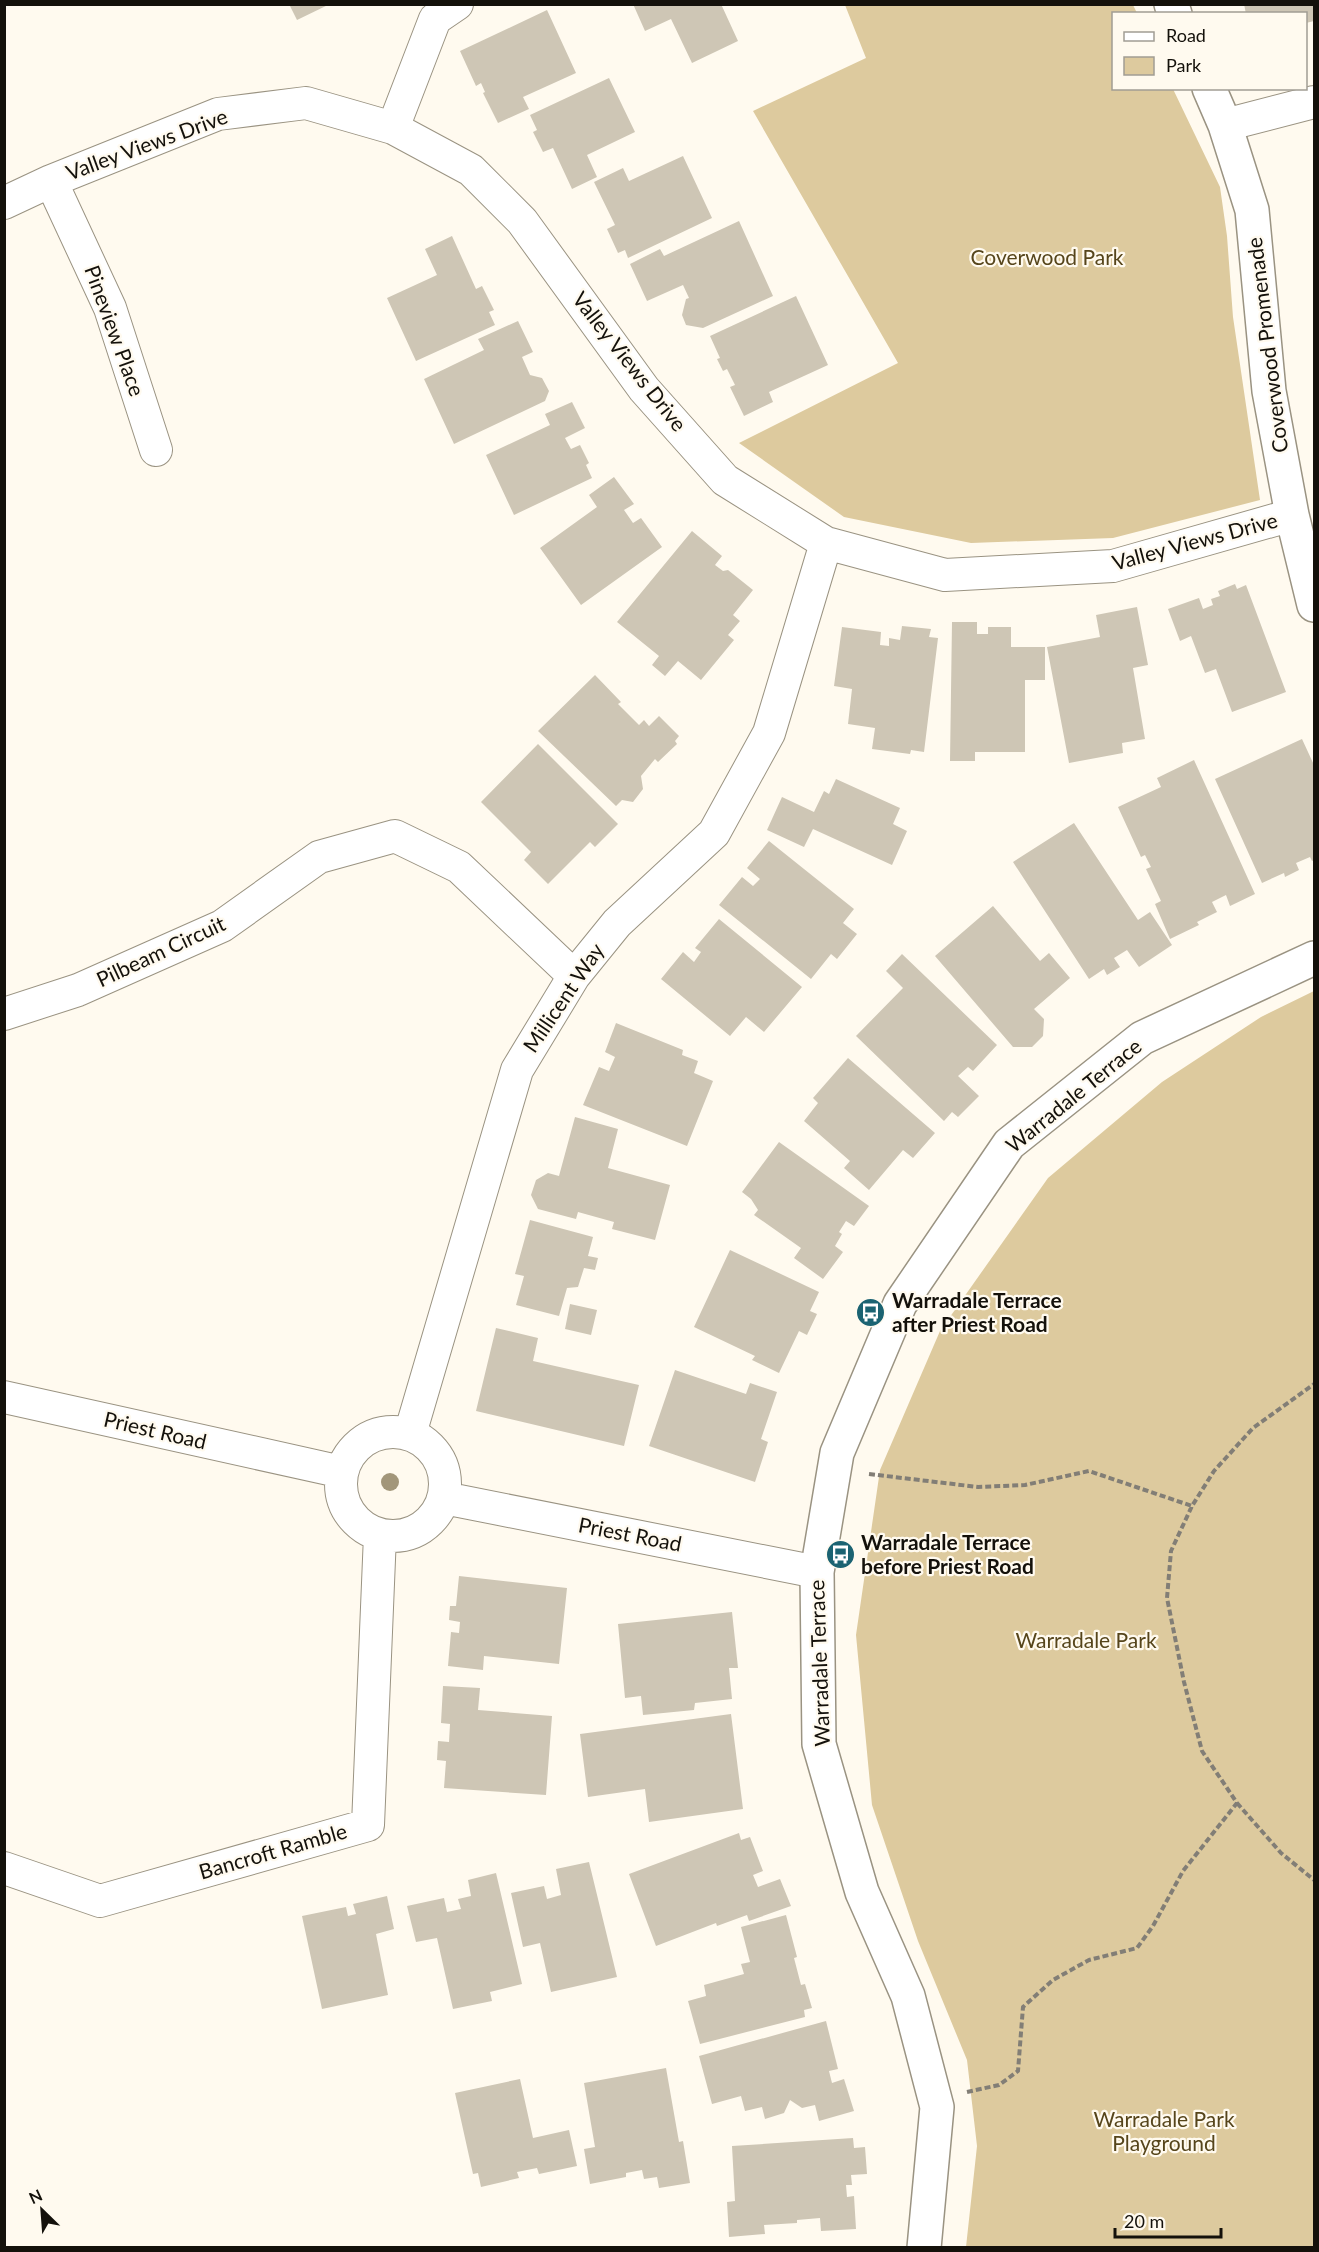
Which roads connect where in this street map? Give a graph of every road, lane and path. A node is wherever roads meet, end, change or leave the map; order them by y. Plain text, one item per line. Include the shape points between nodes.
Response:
1 (457, 4) edge
2 (1210, 90) edge
3 (1314, 102) edge
4 (1225, 125) junction
5 (393, 128) junction
6 (51, 181) junction
7 (4, 203) edge
8 (156, 450) dead end
9 (1292, 515) junction
10 (826, 543) junction
11 (1314, 605) edge
12 (1314, 958) edge
13 (574, 976) junction
14 (4, 1014) edge
15 (1314, 1384) edge
16 (4, 1397) edge
17 (410, 1434) junction
18 (834, 1471) junction
19 (342, 1472) junction
20 (444, 1498) junction
21 (1192, 1506) junction
22 (380, 1535) junction
23 (817, 1572) junction
24 (1237, 1803) junction
25 (4, 1868) edge
26 (1314, 1880) edge
27 (935, 2099) junction
28 (924, 2247) edge

1 - 5 street via 435,19
2 - 4 street, Coverwood Promenade
3 - 4 street
4 - 9 street, Coverwood Promenade via 1252,210 1269,391
5 - 6 street, Valley Views Drive via 306,103 218,114
5 - 10 street, Valley Views Drive via 471,170 522,221 644,389 725,480
6 - 7 street, Valley Views Drive
6 - 8 street, Pineview Place via 110,308
9 - 10 street, Valley Views Drive via 1101,567 945,575
9 - 11 street, Coverwood Promenade
10 - 13 street, Millicent Way via 769,733 714,833 617,923
12 - 18 street, Warradale Terrace via 1142,1038 1009,1144 900,1304 837,1453
13 - 14 street, Pilbeam Circuit via 459,867 395,836 319,857 222,926 78,990
13 - 17 street, Millicent Way via 517,1070
15 - 21 path via 1252,1428 1214,1471
16 - 19 street, Priest Road
17 - 19 street via 375,1434 348,1456
17 - 20 street via 427,1443 440,1459 446,1478
18 - 21 path via 978,1487 1025,1485 1089,1470
18 - 23 street, Warradale Terrace
19 - 22 street via 341,1493 348,1512 362,1526
20 - 22 street via 435,1516 419,1529 400,1536
20 - 23 street, Priest Road
21 - 24 path via 1171,1551 1167,1598 1202,1751
22 - 25 street, Bancroft Ramble via 368,1825 100,1901
23 - 27 street, Warradale Terrace via 819,1744 862,1892 908,1996
24 - 26 path via 1281,1853
24 - 27 path via 1183,1871 1137,1948 1089,1960 1053,1980 1023,2007 1018,2071 999,2085
27 - 28 street, Warradale Terrace

